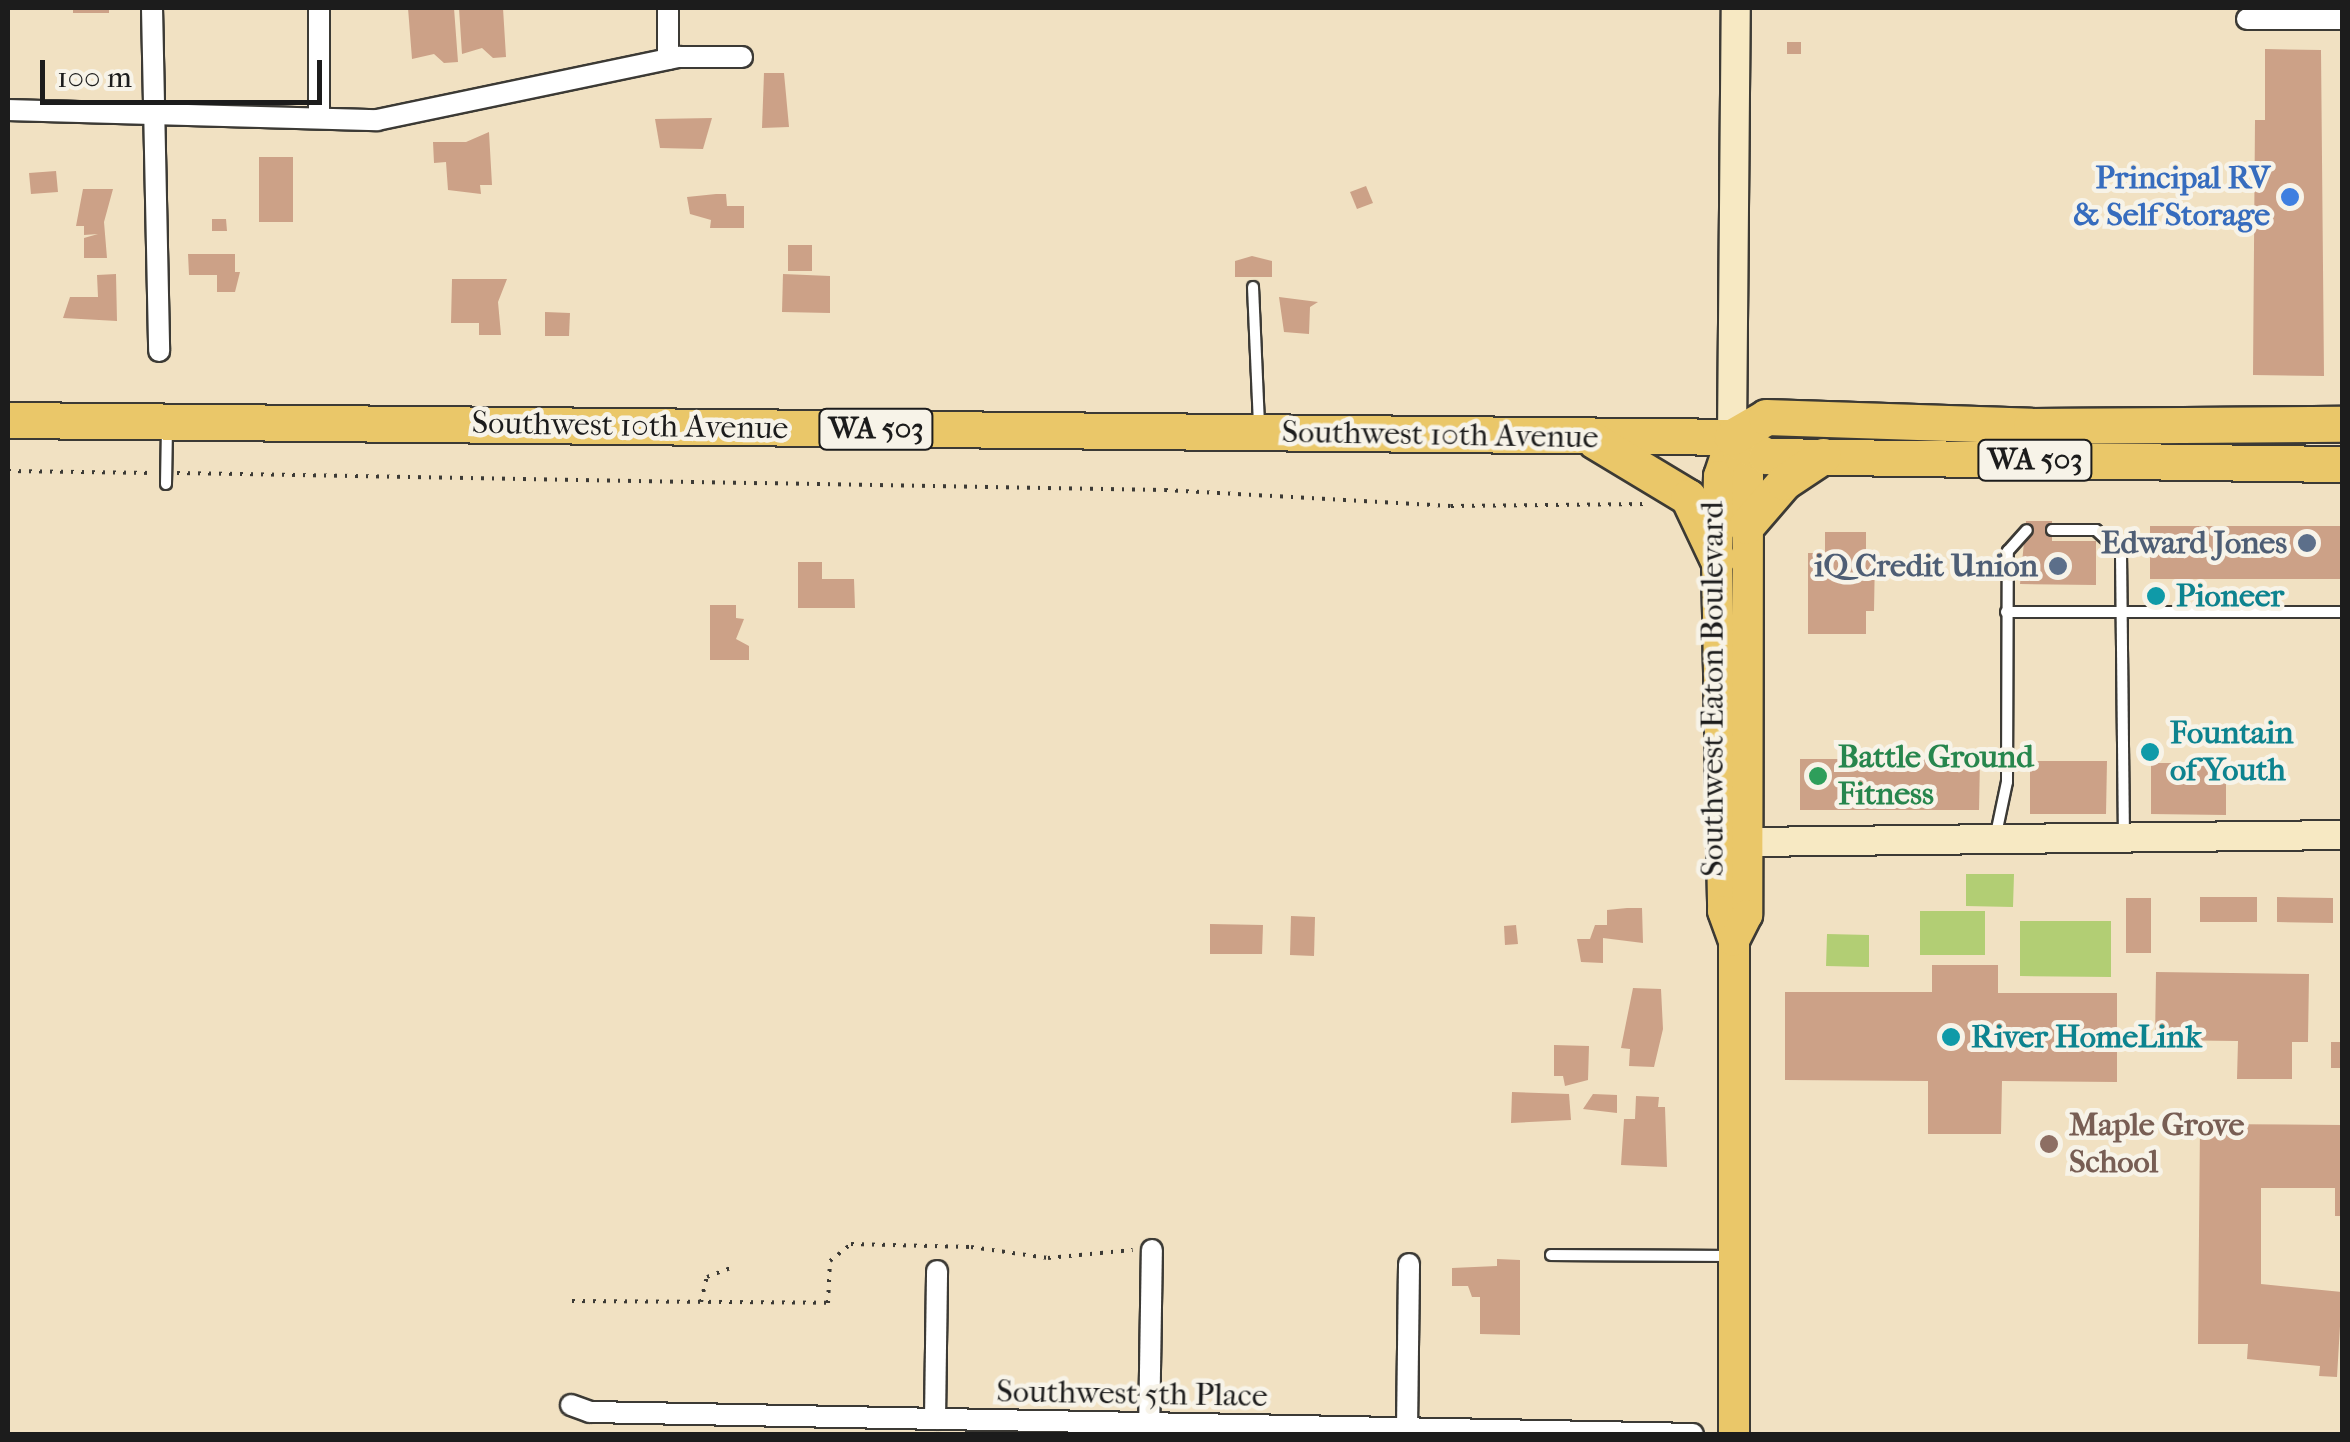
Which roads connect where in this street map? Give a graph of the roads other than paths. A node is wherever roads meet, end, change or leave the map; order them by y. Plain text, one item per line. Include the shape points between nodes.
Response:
1 (152, 8) edge
2 (319, 8) edge
3 (668, 8) edge
4 (1736, 8) edge
5 (2247, 18) dead end
6 (2342, 19) edge
7 (742, 57) dead end
8 (668, 59) junction
9 (8, 110) edge
10 (154, 113) junction
11 (319, 118) junction
12 (1253, 287) dead end
13 (159, 351) dead end
14 (8, 420) edge
15 (167, 421) junction
16 (2342, 424) edge
17 (1260, 433) junction
18 (1585, 436) junction
19 (1732, 438) junction
20 (1823, 456) junction
21 (2342, 464) edge
22 (166, 479) road end
23 (1746, 526) junction
24 (2026, 530) dead end
25 (2052, 530) dead end
26 (1718, 558) junction
27 (2006, 612) junction
28 (2122, 612) junction
29 (2342, 612) edge
30 (1721, 745) junction
31 (1748, 830) junction
32 (1996, 834) junction
33 (2124, 834) junction
34 (2342, 834) edge
35 (1734, 941) junction
36 (1152, 1250) road end
37 (1551, 1255) dead end
38 (1734, 1256) junction
39 (1409, 1264) dead end
40 (937, 1271) dead end
41 (571, 1404) dead end
42 (935, 1419) junction
43 (1149, 1429) edge
44 (1407, 1430) junction
45 (1693, 1434) edge
46 (1734, 1434) edge

1 - 10 street
2 - 11 street
3 - 8 street
4 - 19 street, Southwest Eaton Boulevard
5 - 6 street
7 - 8 street
8 - 11 street via 377,120
9 - 10 street
10 - 11 street
10 - 13 street
12 - 17 lane
14 - 15 highway, Southwest 10th Avenue / WA 503
15 - 17 highway, Southwest 10th Avenue / WA 503
15 - 22 lane
16 - 19 highway, Southwest 10th Avenue / WA 503 via 2031,426 1766,416
17 - 18 highway, Southwest 10th Avenue / WA 503
18 - 19 highway, Southwest 10th Avenue / WA 503
18 - 26 highway via 1657,472 1688,497
19 - 20 highway, Southwest 10th Avenue / WA 503 via 1766,456
19 - 23 main road, Southwest Eaton Boulevard via 1748,476
19 - 26 main road, Southwest Eaton Boulevard via 1719,476
20 - 21 highway, Southwest 10th Avenue / WA 503
20 - 23 highway via 1784,482
23 - 31 main road, Southwest Eaton Boulevard
24 - 27 lane via 2008,551
25 - 28 lane via 2096,530 2117,545
26 - 30 main road, Southwest Eaton Boulevard
27 - 28 lane
27 - 32 lane via 2007,782
28 - 29 lane
28 - 33 lane
30 - 31 main road via 1734,782 1734,826
30 - 35 main road, Southwest Eaton Boulevard via 1723,911
31 - 32 street via 1984,840
31 - 35 main road, Southwest Eaton Boulevard via 1748,915
32 - 33 street
33 - 34 street
35 - 38 main road, Southwest Eaton Boulevard
36 - 43 street
37 - 38 lane
38 - 46 main road, Southwest Eaton Boulevard
39 - 44 street
40 - 42 street
41 - 42 street, Southwest 5th Place via 590,1412
42 - 43 street, Southwest 5th Place
43 - 44 street, Southwest 5th Place
44 - 45 street, Southwest 5th Place

